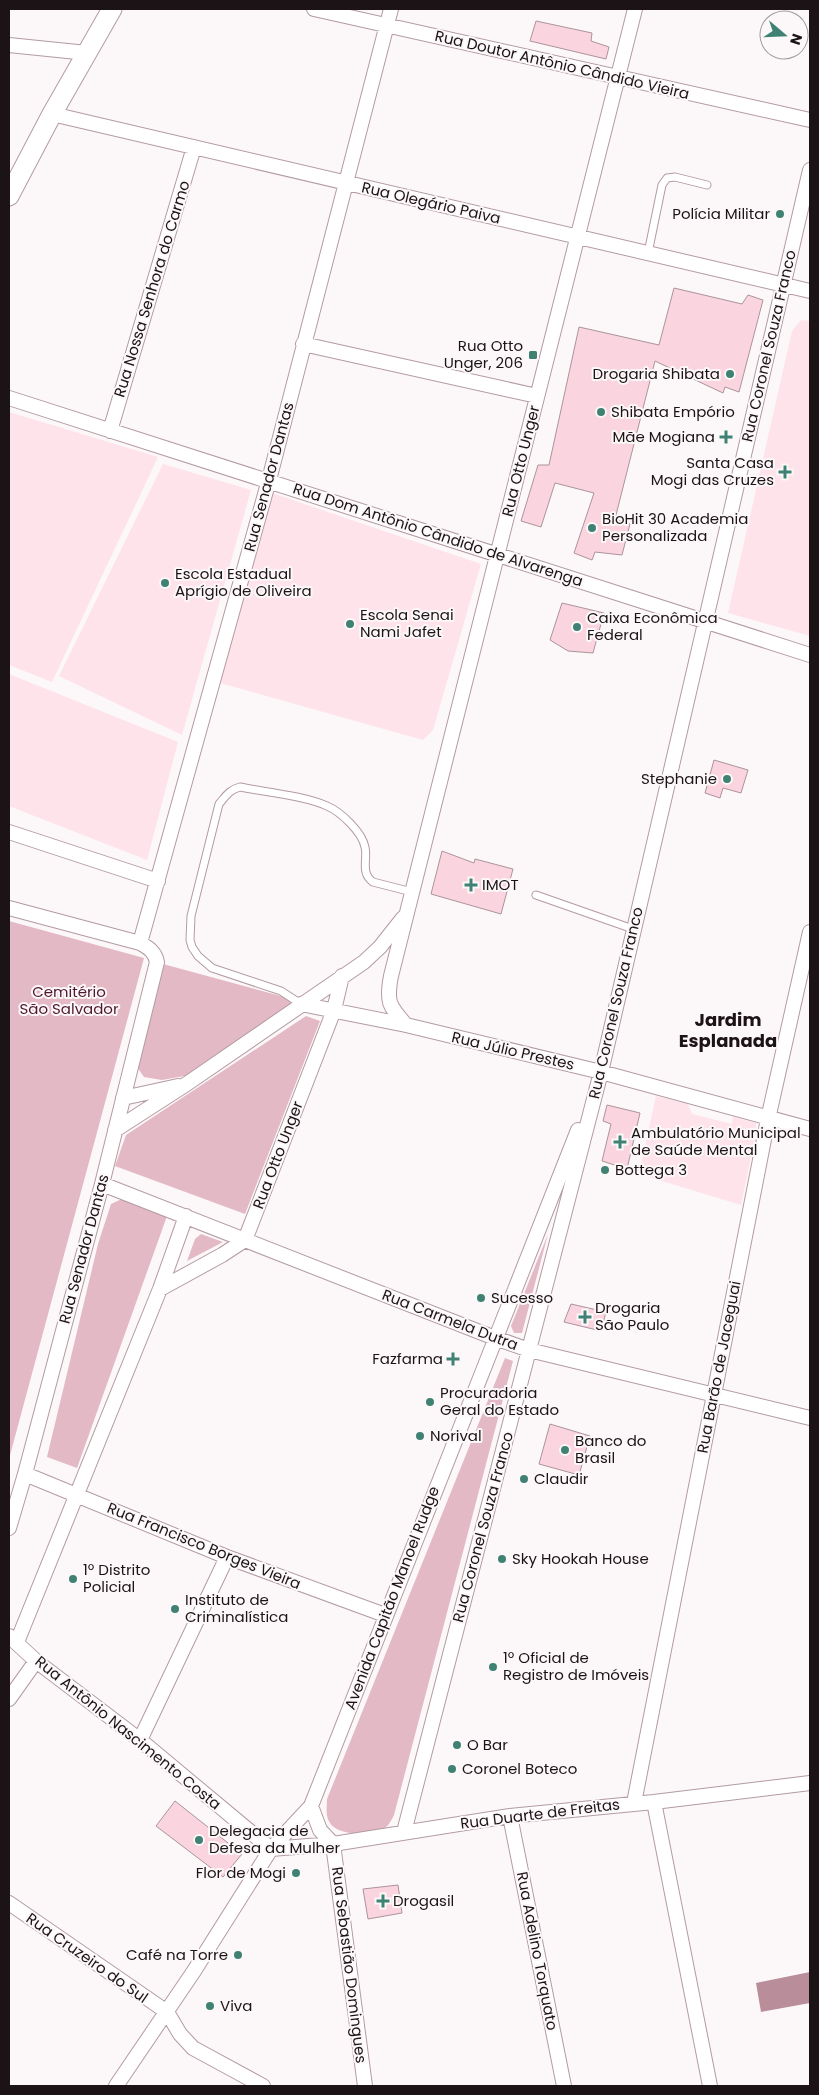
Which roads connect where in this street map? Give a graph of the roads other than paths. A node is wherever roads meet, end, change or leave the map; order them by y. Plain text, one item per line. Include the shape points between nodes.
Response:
1 (112, 9) edge
2 (314, 9) edge
3 (391, 9) edge
4 (635, 9) edge
5 (387, 25) junction
6 (9, 45) edge
7 (87, 53) junction
8 (618, 77) junction
9 (52, 114) junction
10 (810, 120) edge
11 (194, 148) junction
12 (810, 170) edge
13 (347, 183) junction
14 (707, 185) dead end
15 (9, 196) edge
16 (578, 237) junction
17 (648, 253) junction
18 (783, 285) junction
19 (810, 291) edge
20 (303, 344) junction
21 (537, 396) junction
22 (9, 398) edge
23 (110, 431) junction
24 (269, 480) junction
25 (498, 554) junction
26 (707, 621) junction
27 (810, 655) edge
28 (9, 832) edge
29 (158, 882) junction
30 (412, 892) junction
31 (536, 895) dead end
32 (9, 908) edge
33 (407, 914) junction
34 (633, 929) junction
35 (810, 932) edge
36 (140, 943) junction
37 (342, 976) junction
38 (301, 1004) junction
39 (334, 1010) junction
40 (406, 1025) junction
41 (601, 1072) junction
42 (188, 1083) junction
43 (122, 1098) junction
44 (768, 1119) junction
45 (810, 1129) edge
46 (114, 1130) junction
47 (102, 1184) junction
48 (186, 1216) junction
49 (245, 1240) junction
50 (160, 1289) junction
51 (495, 1338) junction
52 (529, 1350) junction
53 (713, 1395) junction
54 (810, 1418) edge
55 (25, 1474) junction
56 (75, 1494) junction
57 (9, 1528) edge
58 (227, 1557) junction
59 (385, 1615) junction
60 (13, 1639) edge
61 (36, 1661) junction
62 (9, 1699) edge
63 (140, 1740) junction
64 (810, 1784) edge
65 (654, 1802) junction
66 (634, 1803) junction
67 (311, 1806) junction
68 (510, 1816) junction
69 (404, 1832) junction
70 (333, 1844) junction
71 (271, 1849) junction
72 (9, 1902) edge
73 (167, 2012) junction
74 (116, 2086) edge
75 (263, 2086) edge
76 (365, 2086) edge
77 (564, 2086) edge
78 (710, 2086) edge

1 - 7 main road
2 - 5 street, Rua Doutor Antônio Cândido Vieira
3 - 5 street, Rua Senador Dantas
4 - 8 street, Rua Otto Unger
5 - 8 street, Rua Doutor Antônio Cândido Vieira
5 - 13 street, Rua Senador Dantas
6 - 7 street
7 - 9 main road
8 - 10 street, Rua Doutor Antônio Cândido Vieira
8 - 16 street, Rua Otto Unger
9 - 11 street, Rua Olegário Paiva
9 - 15 main road
11 - 13 street, Rua Olegário Paiva
11 - 23 street, Rua Nossa Senhora do Carmo
12 - 18 street, Rua Coronel Souza Franco
13 - 16 street, Rua Olegário Paiva
13 - 20 street, Rua Senador Dantas
14 - 17 lane via 667,178 662,185
16 - 17 street, Rua Olegário Paiva
16 - 21 street, Rua Otto Unger
17 - 18 street, Rua Olegário Paiva
18 - 19 street, Rua Olegário Paiva
18 - 26 street, Rua Coronel Souza Franco
20 - 21 street
20 - 24 street, Rua Senador Dantas
21 - 25 street, Rua Otto Unger
22 - 23 street, Rua Dom Antônio Cândido de Alvarenga
23 - 24 street, Rua Dom Antônio Cândido de Alvarenga
24 - 25 street, Rua Dom Antônio Cândido de Alvarenga
24 - 29 street, Rua Senador Dantas
25 - 26 street, Rua Dom Antônio Cândido de Alvarenga
25 - 30 street, Rua Otto Unger
26 - 27 street, Rua Dom Antônio Cândido de Alvarenga
26 - 34 street, Rua Coronel Souza Franco
28 - 29 street
29 - 36 street, Rua Senador Dantas
30 - 33 street, Rua Otto Unger
30 - 38 lane via 368,879 362,837 330,807 240,787 227,793 219,804 191,916 190,940 198,956 212,968 281,991
31 - 34 lane
32 - 36 street
33 - 37 street, Rua Otto Unger via 380,948
33 - 40 street, Rua Otto Unger via 388,994 389,1003
34 - 41 street, Rua Coronel Souza Franco
35 - 44 street, Rua Barão de Jaceguai
36 - 43 street, Rua Senador Dantas via 156,956 156,970
37 - 38 street, Rua Otto Unger
37 - 39 street, Rua Otto Unger
38 - 39 street, Rua Júlio Prestes
38 - 42 street, Rua Otto Unger
39 - 40 street, Rua Júlio Prestes
39 - 49 street, Rua Otto Unger
40 - 41 street, Rua Júlio Prestes
41 - 44 street, Rua Júlio Prestes
41 - 51 street, Avenida Capitão Manoel Rudge
41 - 52 street, Rua Coronel Souza Franco
42 - 43 street
42 - 46 street, Rua Otto Unger
43 - 46 street, Rua Senador Dantas
44 - 45 street, Rua Júlio Prestes
44 - 53 street, Rua Barão de Jaceguai
46 - 47 street, Rua Senador Dantas
47 - 48 street, Rua Carmela Dutra
47 - 55 street, Rua Senador Dantas
48 - 49 street, Rua Carmela Dutra
48 - 50 street
49 - 50 street
49 - 51 street, Rua Carmela Dutra
50 - 56 street
51 - 52 street, Rua Carmela Dutra
51 - 59 street, Avenida Capitão Manoel Rudge
52 - 53 street, Rua Carmela Dutra
52 - 69 street, Rua Coronel Souza Franco
53 - 54 street, Rua Carmela Dutra
53 - 66 street, Rua Barão de Jaceguai
55 - 56 street, Rua Francisco Borges Vieira
55 - 57 street, Rua Senador Dantas
56 - 58 street, Rua Francisco Borges Vieira
56 - 60 street
58 - 59 street, Rua Francisco Borges Vieira
58 - 63 street
59 - 67 street, Avenida Capitão Manoel Rudge
60 - 61 street, Rua Antônio Nascimento Costa
61 - 62 street
61 - 63 street, Rua Antônio Nascimento Costa
63 - 71 street, Rua Antônio Nascimento Costa
64 - 65 street, Rua Duarte de Freitas
65 - 66 street, Rua Duarte de Freitas
65 - 78 street
66 - 68 street, Rua Duarte de Freitas
67 - 70 street via 320,1830
67 - 71 street, Avenida Capitão Manoel Rudge
68 - 69 street, Rua Duarte de Freitas
68 - 77 street, Rua Adelino Torquato
69 - 70 street, Rua Duarte de Freitas
70 - 71 street, Rua Duarte de Freitas
70 - 76 street, Rua Sebastião Domingues
71 - 73 street, Avenida Capitão Manoel Rudge
72 - 73 street, Rua Cruzeiro do Sul
73 - 74 street, Avenida Capitão Manoel Rudge
73 - 75 street via 193,2048

